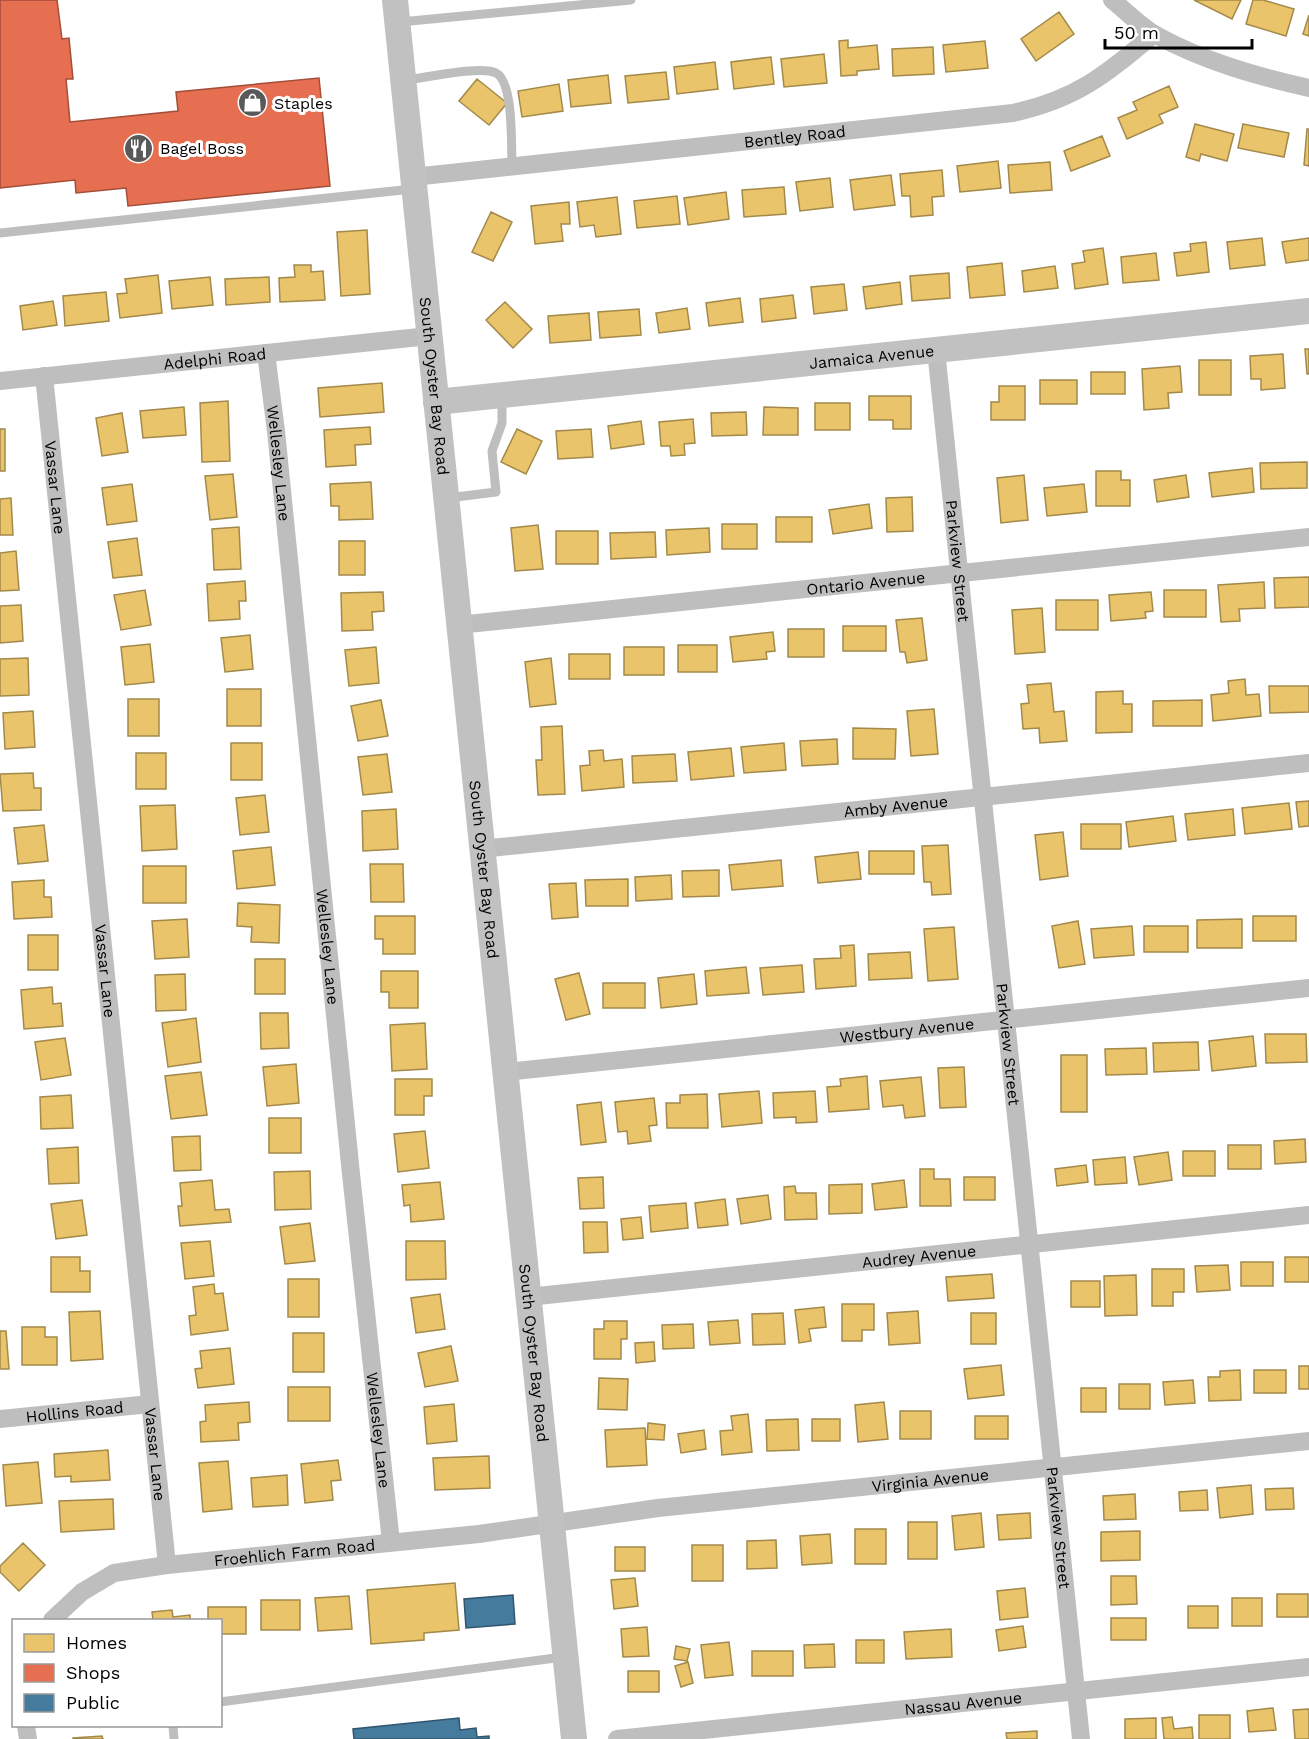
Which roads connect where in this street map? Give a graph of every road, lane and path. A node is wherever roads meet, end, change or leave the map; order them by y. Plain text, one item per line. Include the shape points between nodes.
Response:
1 (631, 0) edge
2 (1112, 0) edge
3 (527, 5) edge
4 (396, 11) edge
5 (1154, 34) junction
6 (403, 80) junction
7 (1309, 88) edge
8 (512, 166) junction
9 (414, 183) junction
10 (0, 233) edge
11 (1309, 311) edge
12 (429, 336) junction
13 (936, 350) junction
14 (266, 352) junction
15 (44, 376) junction
16 (0, 381) edge
17 (502, 395) junction
18 (436, 402) junction
19 (446, 498) junction
20 (1309, 537) edge
21 (960, 573) junction
22 (458, 625) junction
23 (1309, 763) edge
24 (984, 797) junction
25 (481, 849) junction
26 (1309, 988) edge
27 (1007, 1020) junction
28 (504, 1072) junction
29 (1309, 1215) edge
30 (1030, 1244) junction
31 (528, 1297) junction
32 (150, 1404) junction
33 (0, 1419) edge
34 (1309, 1441) edge
35 (1053, 1468) junction
36 (551, 1523) junction
37 (391, 1542) junction
38 (167, 1565) junction
39 (53, 1619) edge
40 (565, 1656) junction
41 (1309, 1667) edge
42 (1076, 1691) junction
43 (222, 1702) edge
44 (574, 1739) edge
45 (617, 1739) edge
46 (1081, 1739) edge

1 - 3 lane
2 - 5 street
3 - 4 lane
4 - 6 main road, South Oyster Bay Road
5 - 7 street via 1256,76
5 - 8 street, Bentley Road via 1105,75 1077,92 1041,107 1013,113
6 - 8 lane via 481,70 497,73 508,94
6 - 9 main road, South Oyster Bay Road
8 - 9 street, Bentley Road
9 - 10 lane
9 - 12 main road, South Oyster Bay Road
11 - 13 main road, Jamaica Avenue
12 - 14 street, Adelphi Road
12 - 18 main road, South Oyster Bay Road
13 - 17 main road, Jamaica Avenue
13 - 21 street, Parkview Street
14 - 15 street, Adelphi Road
14 - 37 street, Wellesley Lane
15 - 16 street, Adelphi Road
15 - 32 street, Vassar Lane
17 - 18 main road, Jamaica Avenue
17 - 19 lane via 502,423 492,452 496,492
18 - 19 main road, South Oyster Bay Road
19 - 22 main road, South Oyster Bay Road
20 - 21 street, Ontario Avenue
21 - 22 street, Ontario Avenue
21 - 24 street, Parkview Street
22 - 25 main road, South Oyster Bay Road
23 - 24 street, Amby Avenue
24 - 25 street, Amby Avenue
24 - 27 street, Parkview Street
25 - 28 main road, South Oyster Bay Road
26 - 27 street, Westbury Avenue
27 - 28 street, Westbury Avenue
27 - 30 street, Parkview Street
28 - 31 main road, South Oyster Bay Road
29 - 30 street, Audrey Avenue
30 - 31 street, Audrey Avenue
30 - 35 street, Parkview Street
31 - 36 main road, South Oyster Bay Road
32 - 33 street, Hollins Road
32 - 38 street, Vassar Lane
34 - 35 street, Virginia Avenue
35 - 36 street, Virginia Avenue via 658,1508
35 - 42 street, Parkview Street
36 - 37 street, Froehlich Farm Road
36 - 40 main road, South Oyster Bay Road
37 - 38 street, Froehlich Farm Road
38 - 39 street, Froehlich Farm Road via 114,1573 82,1592
40 - 43 lane
40 - 44 main road, South Oyster Bay Road
41 - 42 street, Nassau Avenue
42 - 45 street, Nassau Avenue
42 - 46 street, Parkview Street

